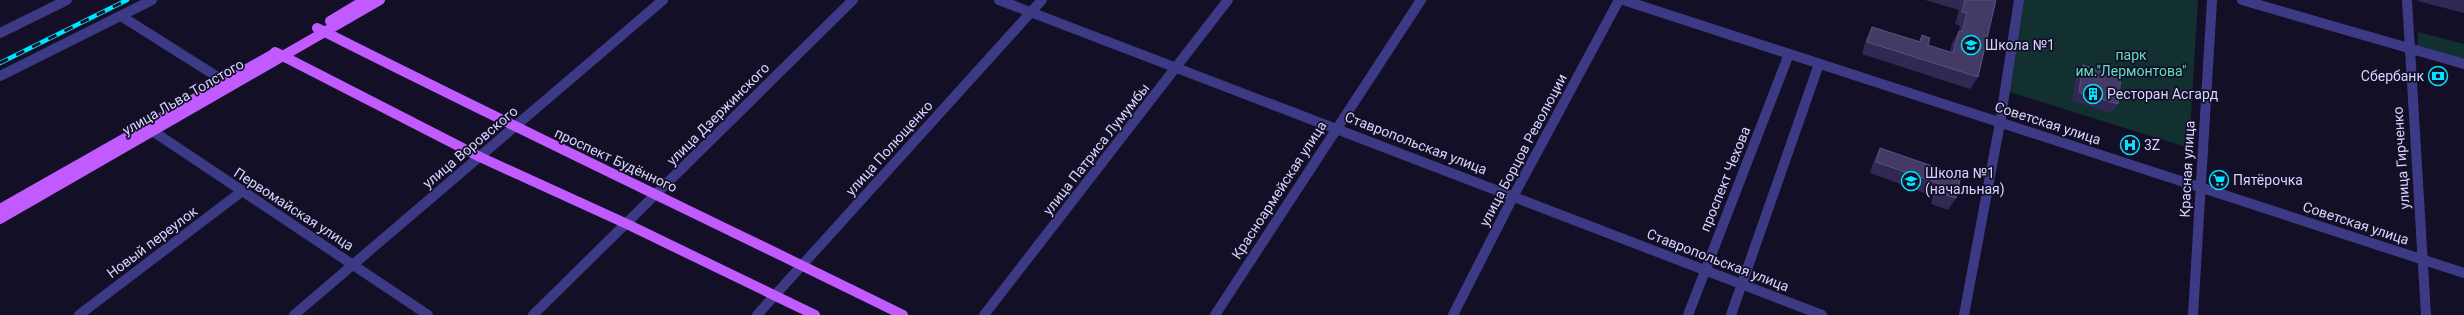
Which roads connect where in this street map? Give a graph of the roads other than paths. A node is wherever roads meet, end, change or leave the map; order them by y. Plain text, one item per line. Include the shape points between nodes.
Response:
1 (67, 0) edge
2 (152, 0) edge
3 (365, 0) edge
4 (380, 0) edge
5 (663, 0) edge
6 (853, 0) edge
7 (999, 0) edge
8 (1042, 0) edge
9 (1228, 0) edge
10 (1421, 0) edge
11 (1619, 0) edge
12 (1623, 0) edge
13 (2019, 0) edge
14 (2212, 0) edge
15 (2242, 0) edge
16 (2407, 0) edge
17 (1031, 12) junction
18 (121, 16) junction
19 (321, 30) junction
20 (0, 33) edge
21 (2409, 48) junction
22 (279, 54) junction
23 (1789, 54) junction
24 (1819, 64) junction
25 (2464, 64) edge
26 (1178, 68) junction
27 (0, 76) edge
28 (224, 81) junction
29 (2000, 123) junction
30 (149, 128) junction
31 (516, 128) junction
32 (1336, 128) junction
33 (480, 157) junction
34 (2200, 186) junction
35 (241, 192) junction
36 (657, 194) junction
37 (1514, 195) junction
38 (0, 209) edge
39 (0, 219) edge
40 (627, 224) junction
41 (2423, 260) junction
42 (353, 265) junction
43 (802, 266) junction
44 (1704, 269) junction
45 (2464, 273) edge
46 (1742, 284) junction
47 (776, 295) junction
48 (79, 315) edge
49 (294, 315) edge
50 (428, 315) edge
51 (533, 315) edge
52 (757, 315) edge
53 (815, 315) edge
54 (903, 315) edge
55 (984, 315) edge
56 (1214, 315) edge
57 (1453, 315) edge
58 (1688, 315) edge
59 (1730, 315) edge
60 (1822, 315) edge
61 (1964, 315) edge
62 (2193, 315) edge
63 (2426, 315) edge

1 - 20 street
2 - 18 street
3 - 19 main road, улица Льва Толстого
4 - 19 main road, улица Льва Толстого
5 - 31 street, улица Воровского
6 - 36 street, улица Дзержинского
7 - 17 street, Ставропольская улица
8 - 17 street, улица Полющенко
9 - 26 street, улица Патриса Лумумбы
10 - 32 street, Красноармейская улица
11 - 37 street, улица Борцов Революции
12 - 23 street, Советская улица
13 - 29 street
14 - 34 street, Красная улица
15 - 21 street
16 - 21 street, улица Гирченко
17 - 26 street, Ставропольская улица
17 - 43 street, улица Полющенко
18 - 27 street
18 - 28 street
19 - 22 main road, улица Льва Толстого
19 - 31 main road, проспект Будённого
21 - 25 street
21 - 41 street, улица Гирченко
22 - 28 main road, улица Льва Толстого
22 - 30 main road, улица Льва Толстого
22 - 33 main road
23 - 24 street, Советская улица
23 - 44 street, проспект Чехова
24 - 29 street, Советская улица
24 - 46 street
26 - 32 street, Ставропольская улица
26 - 55 street, улица Патриса Лумумбы
28 - 30 main road, улица Льва Толстого
29 - 34 street, Советская улица
29 - 61 street
30 - 35 street, Первомайская улица
30 - 38 main road, улица Льва Толстого
30 - 39 main road, улица Льва Толстого
31 - 33 street, улица Воровского
31 - 36 main road, проспект Будённого
32 - 37 street, Ставропольская улица
32 - 56 street, Красноармейская улица
33 - 40 main road
33 - 42 street, улица Воровского
34 - 41 street, Советская улица
34 - 62 street, Красная улица
35 - 42 street, Первомайская улица
35 - 48 street, Новый переулок
36 - 40 street, улица Дзержинского
36 - 43 main road, проспект Будённого
37 - 44 street, Ставропольская улица
37 - 57 street, улица Борцов Революции
40 - 47 main road
40 - 51 street, улица Дзержинского
41 - 45 street, Советская улица
41 - 63 street, улица Гирченко
42 - 49 street, улица Воровского
42 - 50 street, Первомайская улица
43 - 47 street, улица Полющенко
43 - 54 main road, проспект Будённого
44 - 46 street, Ставропольская улица
44 - 58 street, проспект Чехова
46 - 59 street
46 - 60 street, Ставропольская улица
47 - 52 street, улица Полющенко
47 - 53 main road

